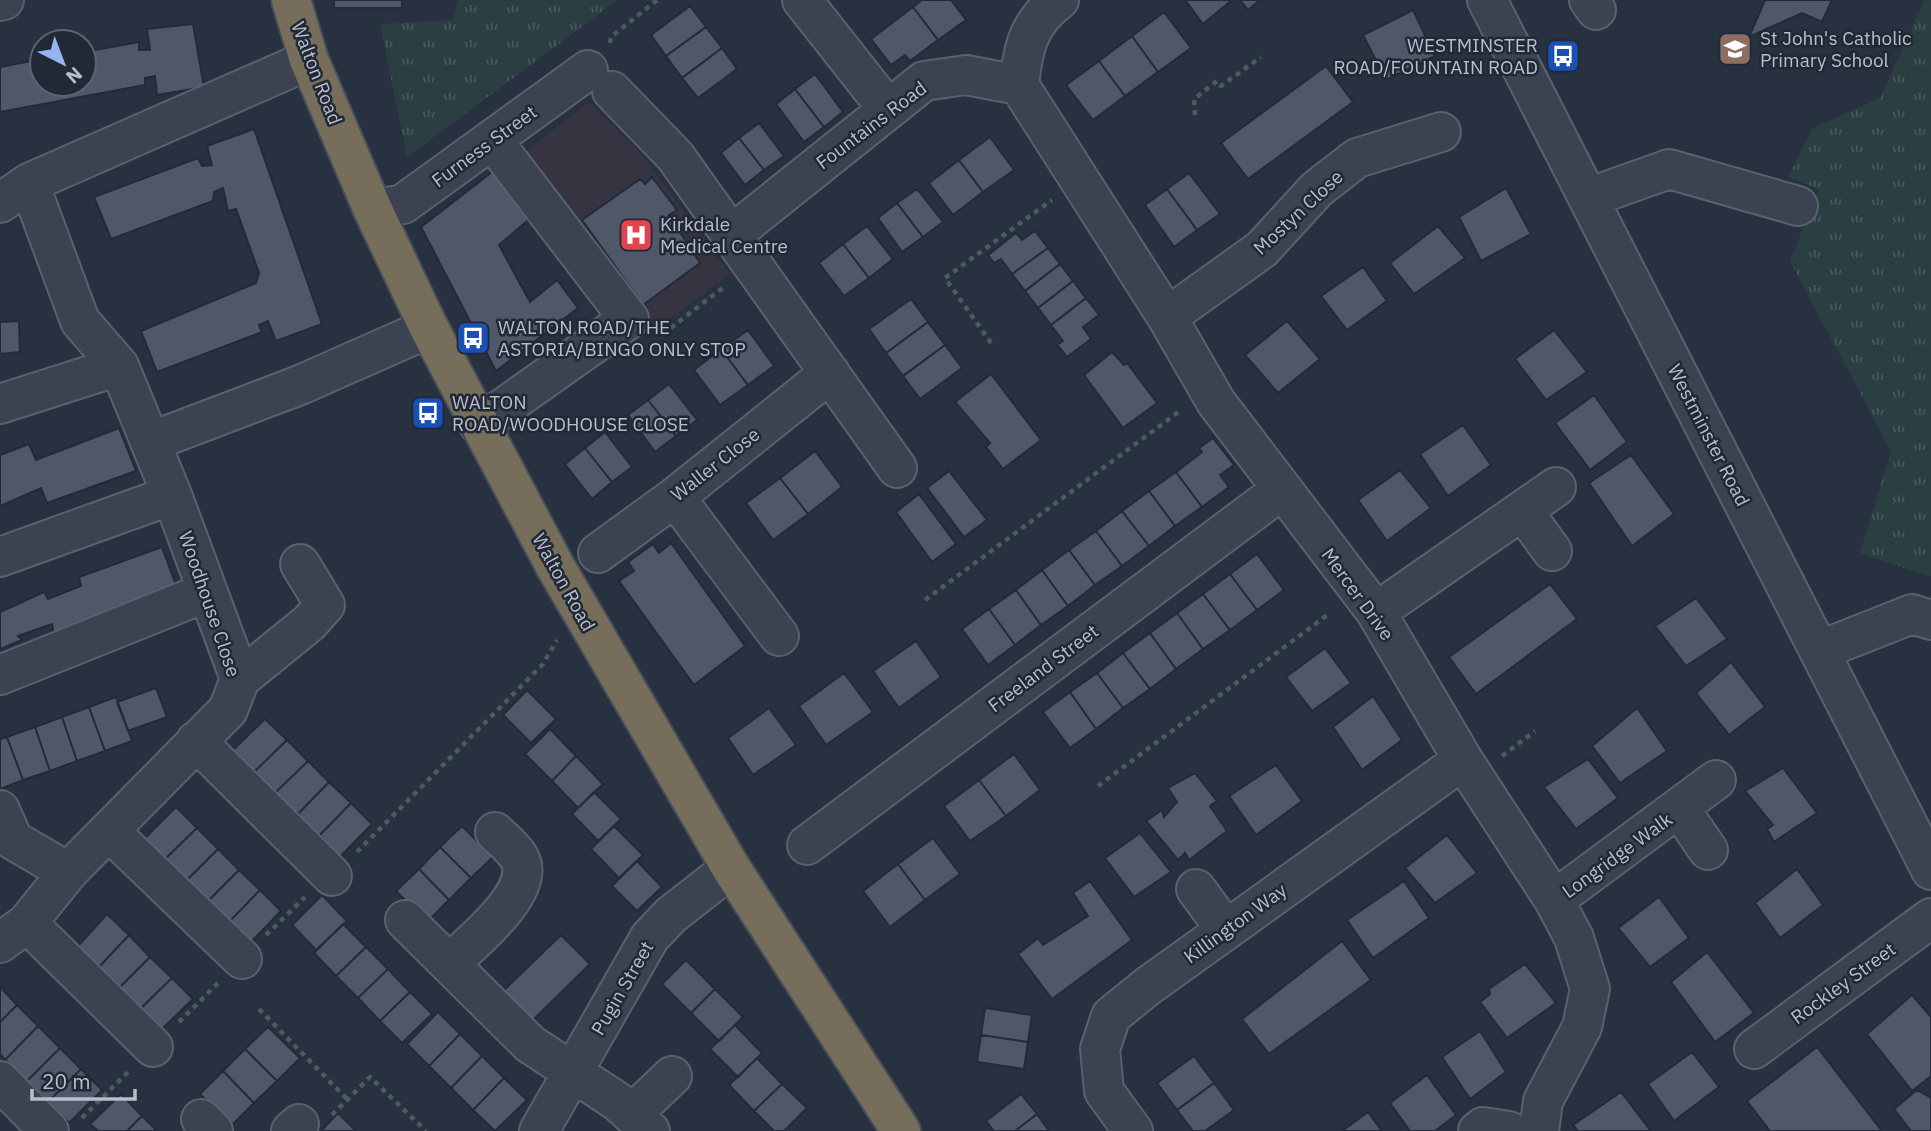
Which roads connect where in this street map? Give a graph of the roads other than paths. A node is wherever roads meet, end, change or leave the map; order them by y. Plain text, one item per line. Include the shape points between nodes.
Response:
1 (290, 0) edge
2 (802, 0) edge
3 (1059, 0) edge
4 (1487, 0) edge
5 (309, 60) junction
6 (1018, 85) junction
7 (887, 108) junction
8 (1441, 132) dead end
9 (493, 141) junction
10 (14, 193) edge
11 (1588, 198) junction
12 (1798, 206) dead end
13 (373, 210) junction
14 (741, 251) junction
15 (1167, 317) junction
16 (429, 328) junction
17 (119, 366) junction
18 (830, 373) junction
19 (0, 404) edge
20 (479, 425) junction
21 (150, 442) junction
22 (897, 468) dead end
23 (1556, 487) dead end
24 (1280, 491) junction
25 (172, 495) junction
26 (675, 497) junction
27 (1523, 511) junction
28 (1552, 551) dead end
29 (598, 553) dead end
30 (0, 557) edge
31 (300, 564) dead end
32 (207, 592) junction
33 (1368, 602) junction
34 (1931, 620) edge
35 (779, 636) dead end
36 (1821, 650) junction
37 (0, 675) edge
38 (240, 679) junction
39 (196, 741) junction
40 (1463, 760) junction
41 (1716, 780) dead end
42 (1679, 809) junction
43 (0, 810) edge
44 (109, 831) junction
45 (495, 832) dead end
46 (807, 845) dead end
47 (1708, 850) dead end
48 (731, 868) junction
49 (1931, 870) edge
50 (68, 872) junction
51 (319, 886) road end
52 (1196, 889) dead end
53 (1554, 900) junction
54 (1931, 918) edge
55 (405, 920) dead end
56 (1226, 930) junction
57 (14, 933) edge
58 (242, 959) road end
59 (449, 964) junction
60 (153, 1047) road end
61 (1754, 1049) dead end
62 (574, 1071) junction
63 (672, 1076) dead end
64 (0, 1081) edge
65 (641, 1122) edge
66 (60, 1129) edge
67 (539, 1131) edge
68 (901, 1131) edge
69 (1133, 1131) edge
70 (1478, 1131) edge
71 (1509, 1131) edge
72 (1539, 1131) edge

1 - 5 highway, Walton Road
2 - 7 street
3 - 6 street via 1040,13 1022,50
4 - 11 street, Westminster Road
5 - 10 street
5 - 13 highway, Walton Road
6 - 7 street, Fountains Road via 966,75 924,80
6 - 15 street, Mercer Drive
7 - 14 street, Fountains Road
8 - 15 street, Mostyn Close via 1357,158 1317,189 1262,249
9 - 13 street, Furness Street via 403,204
9 - 14 street, Furness Street via 600,81 675,156
9 - 20 street via 629,319
10 - 17 street, Woodhouse Close via 80,321
11 - 12 street via 1669,169
11 - 36 street, Westminster Road
13 - 16 highway, Walton Road
14 - 18 street
15 - 24 street, Mercer Drive via 1209,390
16 - 20 highway, Walton Road
16 - 21 street via 300,385
17 - 19 street
17 - 21 street, Woodhouse Close
18 - 22 street
18 - 26 street, Waller Close
20 - 48 highway, Walton Road via 577,605
21 - 25 street, Woodhouse Close
23 - 27 street
24 - 33 street, Mercer Drive
24 - 46 street, Freeland Street
25 - 30 street
25 - 32 street, Woodhouse Close
26 - 29 street, Waller Close
26 - 35 street
27 - 28 street
27 - 33 street
31 - 38 street via 325,606
32 - 37 street
32 - 38 street, Woodhouse Close
33 - 40 street, Mercer Drive
34 - 36 street via 1912,614
36 - 49 street, Westminster Road
38 - 39 street, Woodhouse Close via 228,710
39 - 44 street, Woodhouse Close
39 - 51 street
40 - 53 street, Mercer Drive
40 - 56 street, Killington Way
41 - 42 street, Longridge Walk
42 - 47 street, Longridge Walk
42 - 53 street, Longridge Walk
43 - 50 street via 13,840
44 - 50 street, Woodhouse Close
44 - 58 street
45 - 59 street via 520,858 522,879 517,896
48 - 62 street, Pugin Street via 650,937
48 - 68 highway, Walton Road
50 - 57 street, Woodhouse Close
52 - 56 street
53 - 72 street, Mercer Drive via 1574,938 1590,989 1582,1027 1543,1101
54 - 61 street, Rockley Street
55 - 59 street
56 - 69 street, Killington Way via 1111,1016 1100,1049 1104,1091
57 - 60 street
59 - 62 street via 530,1044
62 - 65 street
62 - 67 street, Pugin Street
63 - 65 street
64 - 66 street
70 - 71 street via 1483,1127

